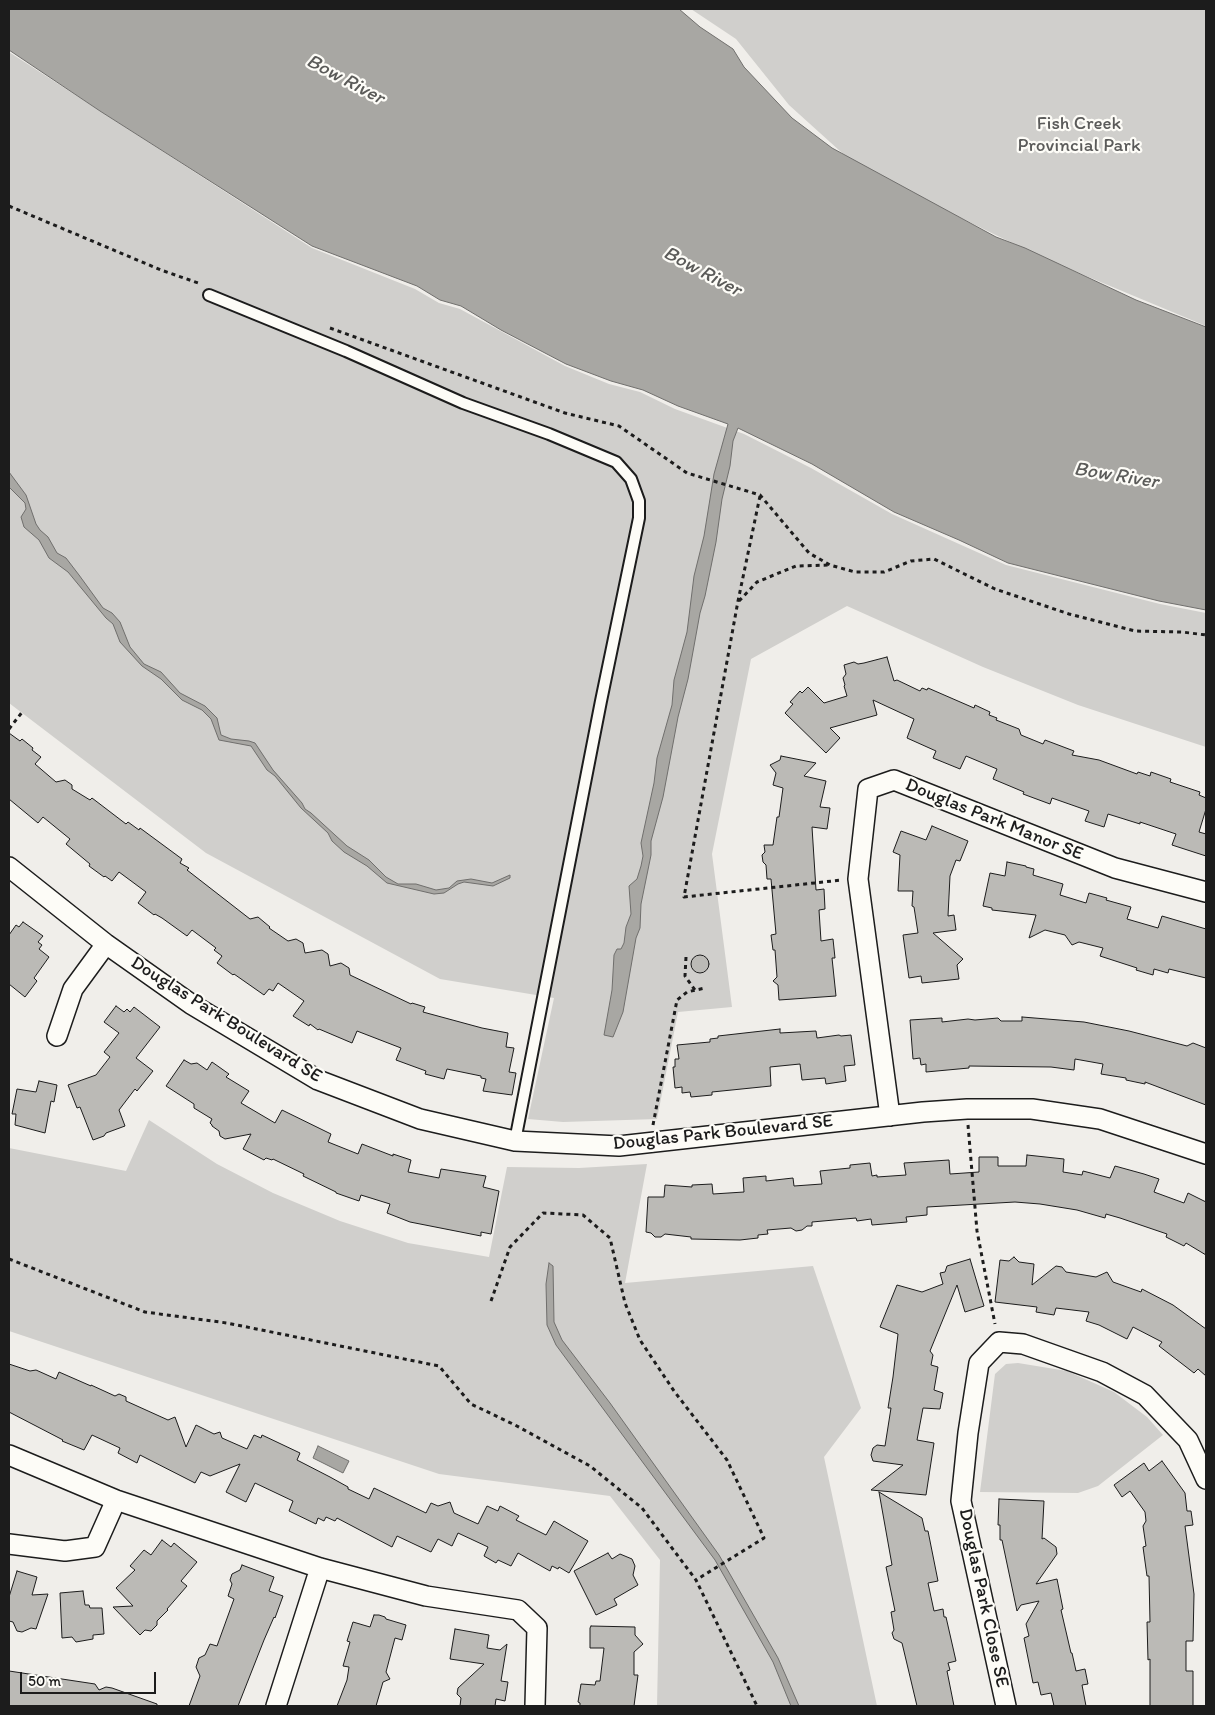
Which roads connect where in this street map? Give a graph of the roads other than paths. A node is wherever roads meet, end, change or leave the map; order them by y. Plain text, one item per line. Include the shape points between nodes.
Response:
1 (208, 290) road end
2 (9, 867) edge
3 (1206, 892) edge
4 (106, 944) junction
5 (57, 1036) dead end
6 (890, 1116) junction
7 (515, 1141) junction
8 (1206, 1154) edge
9 (9, 1456) edge
10 (1206, 1479) edge
11 (116, 1500) junction
12 (9, 1544) edge
13 (320, 1568) junction
14 (275, 1705) edge
15 (535, 1706) edge
16 (1006, 1706) edge

1 - 7 lane via 463,403 616,462 632,479 639,501 639,518
2 - 4 street, Douglas Park Boulevard SE
3 - 6 street, Douglas Park Manor SE via 1115,868 894,780 868,789 858,879
4 - 5 street via 73,989
4 - 7 street, Douglas Park Boulevard SE via 192,1004 318,1080 420,1120
6 - 7 street, Douglas Park Boulevard SE via 619,1146
6 - 8 street, Douglas Park Boulevard SE via 967,1109 1032,1109 1100,1119
9 - 11 street
10 - 16 street, Douglas Park Close SE via 1188,1440 1145,1395 1102,1372 1023,1344 999,1342 979,1363 961,1501
11 - 12 street via 94,1547 65,1551
11 - 13 street
13 - 14 street
13 - 15 street via 426,1596 518,1610 536,1628

